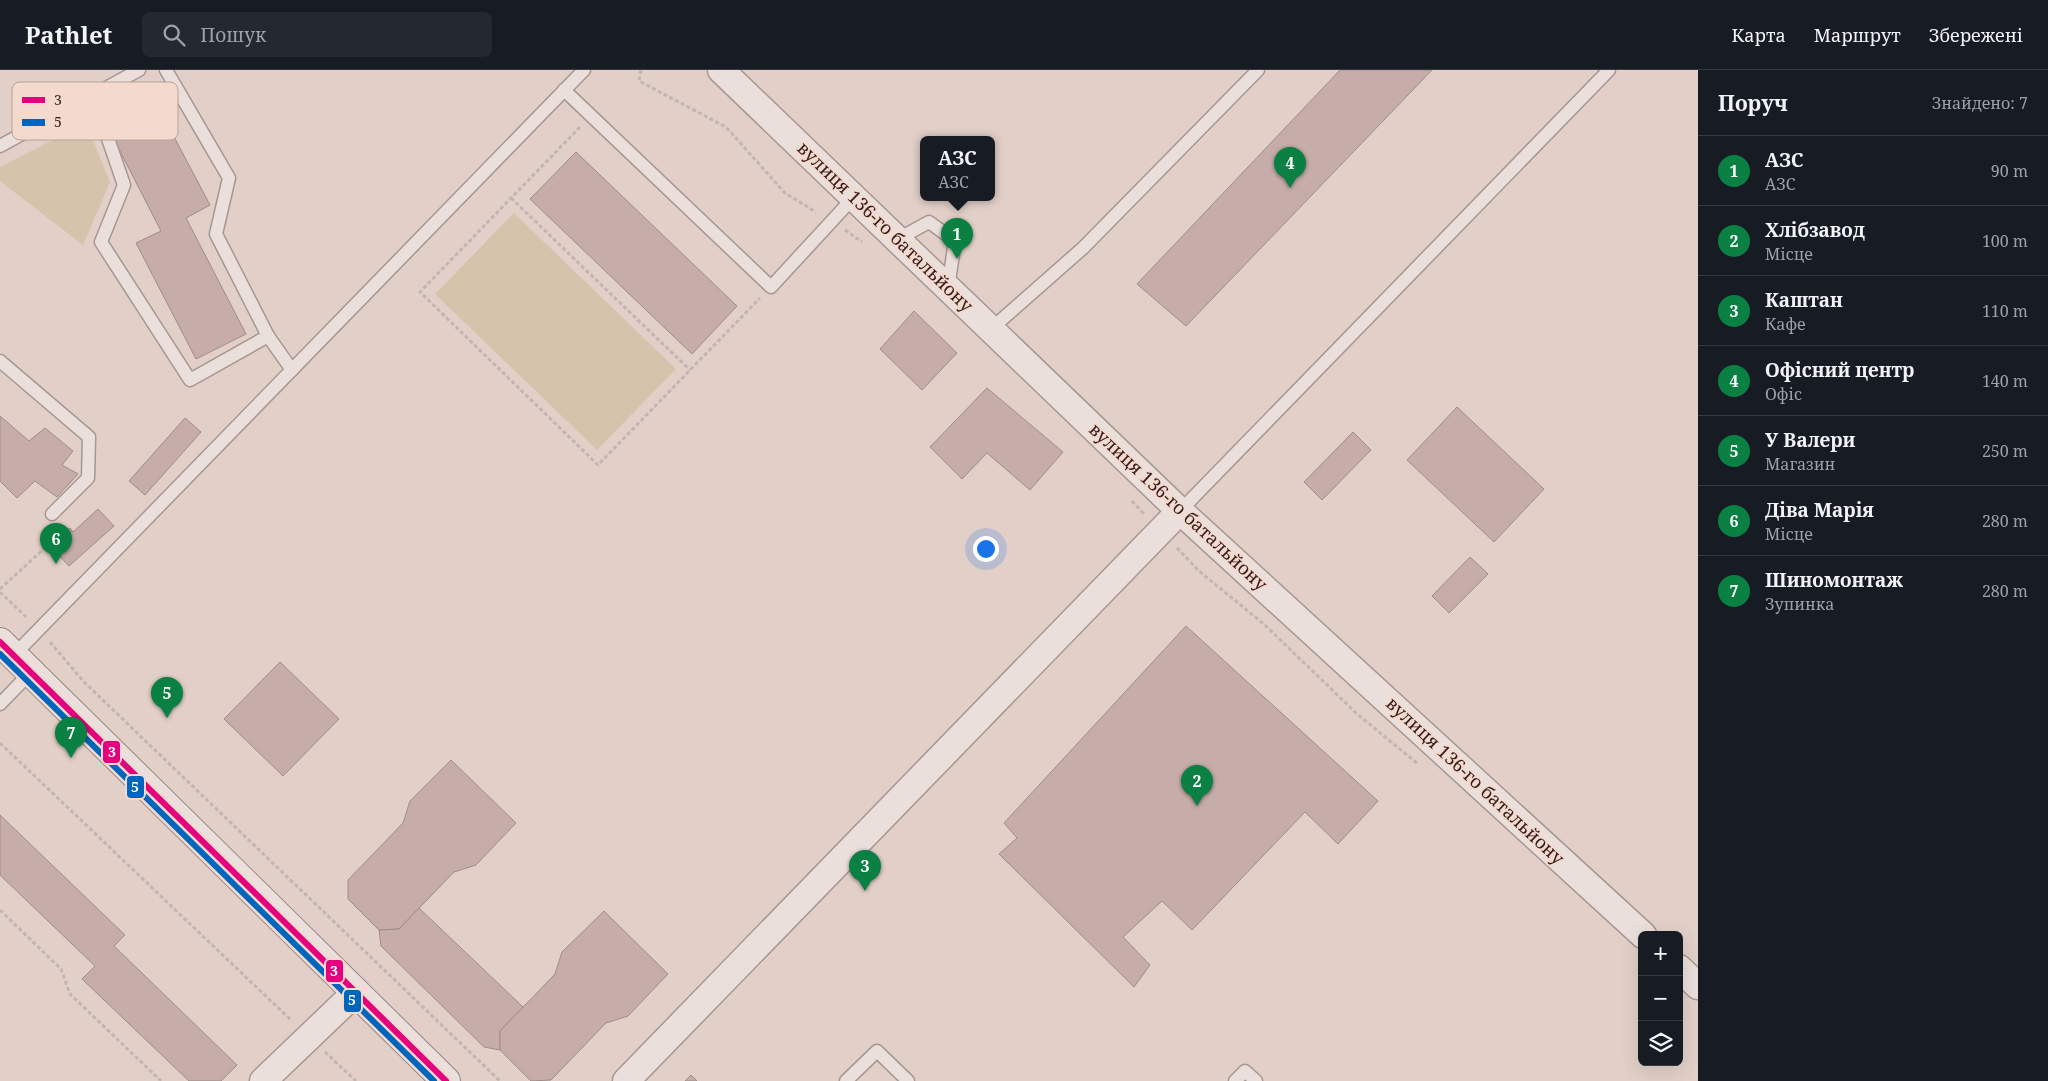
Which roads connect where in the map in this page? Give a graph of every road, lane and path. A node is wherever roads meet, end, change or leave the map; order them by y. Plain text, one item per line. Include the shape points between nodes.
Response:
1 (139, 70) edge
2 (166, 70) edge
3 (584, 70) edge
4 (721, 70) edge
5 (1258, 70) edge
6 (1609, 70) edge
7 (117, 82) edge
8 (173, 82) edge
9 (564, 90) junction
10 (178, 91) edge
11 (591, 116) junction
12 (12, 139) edge
13 (108, 140) edge
14 (0, 146) edge
15 (854, 197) junction
16 (511, 198) junction
17 (898, 239) junction
18 (771, 287) junction
19 (948, 288) junction
20 (991, 329) junction
21 (268, 336) junction
22 (0, 361) edge
23 (292, 370) junction
24 (690, 370) junction
25 (1180, 511) junction
26 (52, 514) dead end
27 (48, 544) dead end
28 (0, 590) edge
29 (40, 630) junction
30 (15, 656) edge
31 (0, 704) edge
32 (0, 743) edge
33 (0, 910) edge
34 (1638, 931) edge
35 (1683, 972) edge
36 (1698, 986) edge
37 (356, 992) junction
38 (309, 1037) junction
39 (161, 1081) edge
40 (263, 1081) edge
41 (356, 1081) edge
42 (446, 1081) edge
43 (500, 1081) edge
44 (626, 1081) edge
45 (846, 1081) edge
46 (908, 1081) edge
47 (1235, 1081) edge
48 (1256, 1081) edge

1 - 7 lane
2 - 8 lane
3 - 9 lane
4 - 15 street, вулиця 136-го батальйону
5 - 20 lane via 1083,248
6 - 25 lane
9 - 11 lane
9 - 23 lane
10 - 21 lane via 229,178 216,234
11 - 16 path
11 - 18 lane
12 - 14 lane
13 - 21 lane via 124,185 101,242 190,380
15 - 17 street, вулиця 136-го батальйону
15 - 18 lane
16 - 24 path
16 - 24 path via 420,292 598,464
17 - 19 street, вулиця 136-го батальйону
17 - 19 lane via 929,222 955,241
18 - 24 path
19 - 20 street, вулиця 136-го батальйону
20 - 25 street, вулиця 136-го батальйону
21 - 23 lane
22 - 26 lane via 88,436 88,478
23 - 29 lane
25 - 34 street, вулиця 136-го батальйону
25 - 44 street
27 - 28 path
28 - 29 path
29 - 30 lane
29 - 43 path via 84,682
30 - 31 lane
30 - 37 main road
32 - 38 path
33 - 39 path via 61,968 70,994
35 - 36 street
37 - 38 street
37 - 42 main road
38 - 40 street
38 - 41 path
45 - 46 lane via 877,1051
47 - 48 lane via 1245,1071

